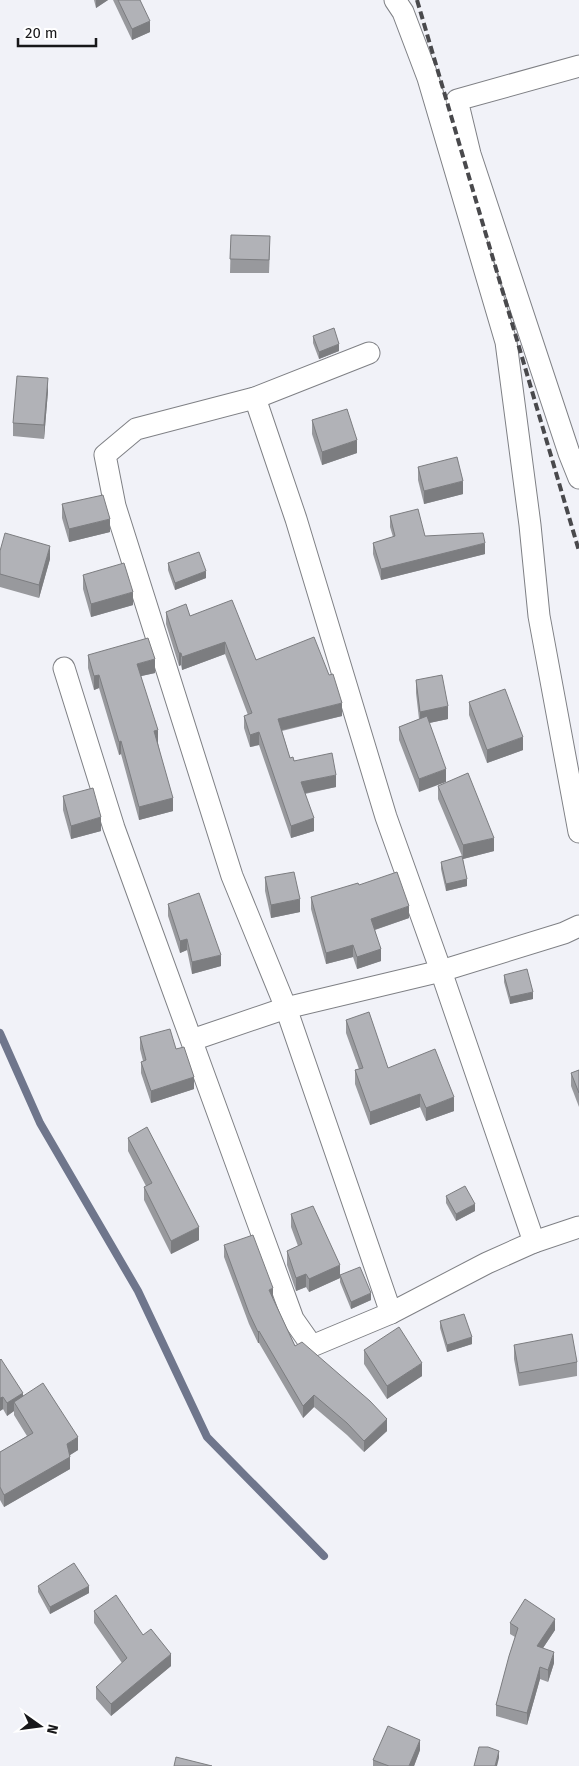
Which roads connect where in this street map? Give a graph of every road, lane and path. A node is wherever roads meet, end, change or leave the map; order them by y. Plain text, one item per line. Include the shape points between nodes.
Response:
1 (395, 0) edge
2 (579, 66) edge
3 (369, 354) dead end
4 (255, 398) junction
5 (579, 478) edge
6 (64, 668) dead end
7 (579, 832) edge
8 (579, 926) edge
9 (442, 970) junction
10 (286, 1008) junction
11 (192, 1040) junction
12 (579, 1227) edge
13 (534, 1242) junction
14 (391, 1313) junction

1 - 7 street via 403,12 428,78 506,342 539,616
2 - 5 street via 457,100 470,154
3 - 4 street
4 - 9 street via 296,519 386,816
4 - 10 street via 136,429 105,455 115,506 232,876
6 - 11 street via 114,828
8 - 9 street
9 - 10 street
9 - 13 street
10 - 11 street
10 - 14 street
11 - 14 street via 293,1319 312,1346
12 - 13 street
13 - 14 street

